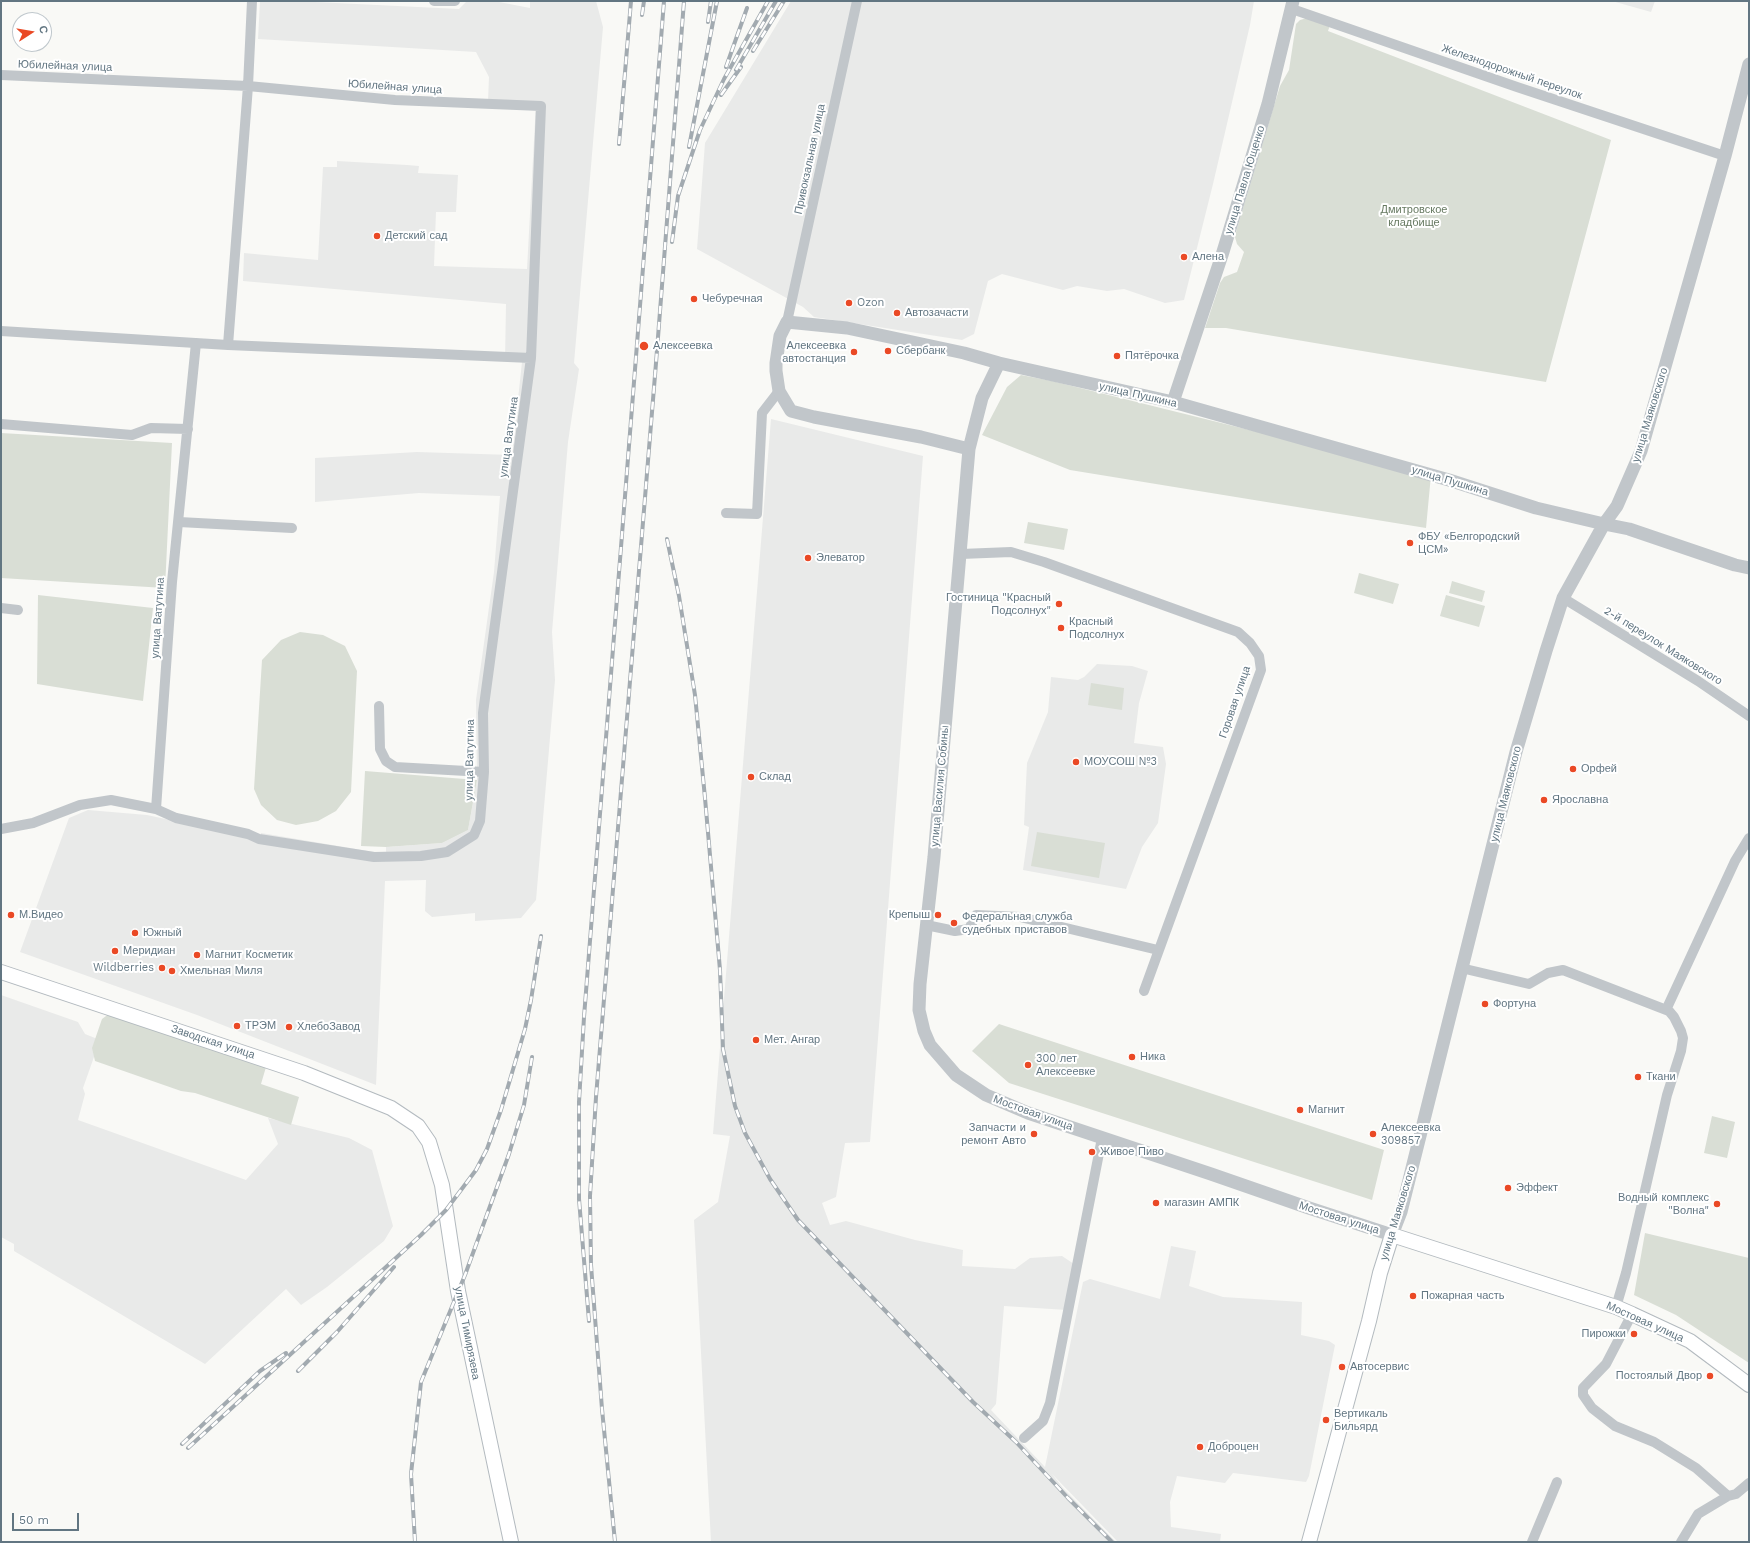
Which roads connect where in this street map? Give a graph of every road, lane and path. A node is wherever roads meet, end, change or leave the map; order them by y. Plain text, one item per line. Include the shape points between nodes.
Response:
1 (252, 1) edge
2 (434, 1) edge
3 (455, 1) edge
4 (858, 1) edge
5 (1292, 5) edge
6 (1749, 64) edge
7 (1, 75) edge
8 (248, 86) junction
9 (541, 106) joint
10 (1725, 156) junction
11 (787, 322) junction
12 (1, 331) edge
13 (196, 343) junction
14 (228, 345) junction
15 (531, 358) junction
16 (1000, 363) junction
17 (779, 391) junction
18 (1173, 402) junction
19 (1, 424) edge
20 (188, 429) junction
21 (969, 449) junction
22 (726, 513) dead end
23 (179, 522) junction
24 (1604, 524) junction
25 (292, 528) dead end
26 (961, 554) junction
27 (1749, 568) edge
28 (1563, 598) junction
29 (1, 608) edge
30 (18, 610) dead end
31 (378, 706) dead end
32 (1749, 716) edge
33 (484, 772) junction
34 (156, 809) junction
35 (1, 829) edge
36 (1749, 838) edge
37 (926, 925) junction
38 (1158, 950) junction
39 (1461, 968) junction
40 (1, 972) edge
41 (1144, 991) dead end
42 (1666, 1010) junction
43 (986, 1095) joint
44 (418, 1126) joint
45 (1102, 1138) junction
46 (1392, 1235) junction
47 (1616, 1308) junction
48 (1632, 1314) junction
49 (1749, 1385) edge
50 (1024, 1438) dead end
51 (1557, 1482) dead end
52 (1749, 1483) edge
53 (1728, 1496) junction
54 (511, 1542) edge
55 (1309, 1542) edge
56 (1532, 1542) edge
57 (1681, 1542) edge

1 - 8 street
2 - 3 street
4 - 11 street, Привокзальная улица
5 - 10 street, Железнодорожный переулок via 1517,88
5 - 18 street, улица Павла Ющенко via 1257,142
6 - 10 street, улица Маяковского
7 - 8 street, Юбилейная улица
8 - 9 street, Юбилейная улица via 395,100
8 - 14 street
9 - 15 street, улица Ватутина
10 - 24 street, улица Маяковского via 1641,451 1617,506
11 - 16 street, улица Пушкина via 847,328
11 - 17 street via 780,336 776,363
12 - 13 street
13 - 14 street
13 - 20 street, улица Ватутина
14 - 15 street
15 - 33 street, улица Ватутина via 483,713
16 - 18 street, улица Пушкина
16 - 21 street, улица Василия Собины via 982,398
17 - 21 street via 791,411
17 - 22 street via 762,413 757,514
18 - 24 street, улица Пушкина via 1449,480 1536,508
19 - 20 street via 132,435 151,428
20 - 23 street, улица Ватутина
21 - 26 street, улица Василия Собины
23 - 25 street
23 - 34 street, улица Ватутина via 172,582
24 - 27 street, улица Пушкина via 1629,529
24 - 28 street, улица Маяковского
26 - 37 street, улица Василия Собины
26 - 38 street, Горовая улица via 1011,552 1044,562 1238,632 1259,656 1261,670
28 - 32 street, 2-й переулок Маяковского via 1698,681
28 - 39 street, улица Маяковского via 1516,752
29 - 30 street
31 - 33 street via 380,749 386,761 395,767
33 - 34 street, улица Ватутина via 480,821 474,835 447,852 421,856 374,857 259,839 248,834 176,818
34 - 35 street, улица Ватутина via 111,800 80,805 33,823
36 - 42 street via 1735,861
37 - 38 street via 969,930 976,915 1020,918
37 - 43 street, улица Василия Собины via 919,1010 924,1031 930,1045 956,1075
38 - 41 street, Горовая улица
39 - 42 street via 1529,984 1548,973 1563,970
39 - 46 street, улица Маяковского
40 - 44 main road, Заводская улица via 304,1073 391,1108
42 - 47 street via 1674,1016 1681,1031 1681,1051 1667,1095
43 - 45 street, Мостовая улица via 1028,1113
44 - 54 main road, улица Тимирязева via 429,1142 442,1185 458,1291
45 - 46 street, Мостовая улица
45 - 50 street via 1050,1402 1044,1421
46 - 47 main road, Мостовая улица
46 - 55 main road, улица Маяковского
47 - 48 main road, Мостовая улица
48 - 49 main road, Мостовая улица via 1690,1341
48 - 53 street via 1606,1364 1583,1388 1583,1395 1592,1408 1615,1426 1654,1442 1690,1464
51 - 56 street
52 - 53 street via 1736,1494
53 - 57 street via 1698,1514

